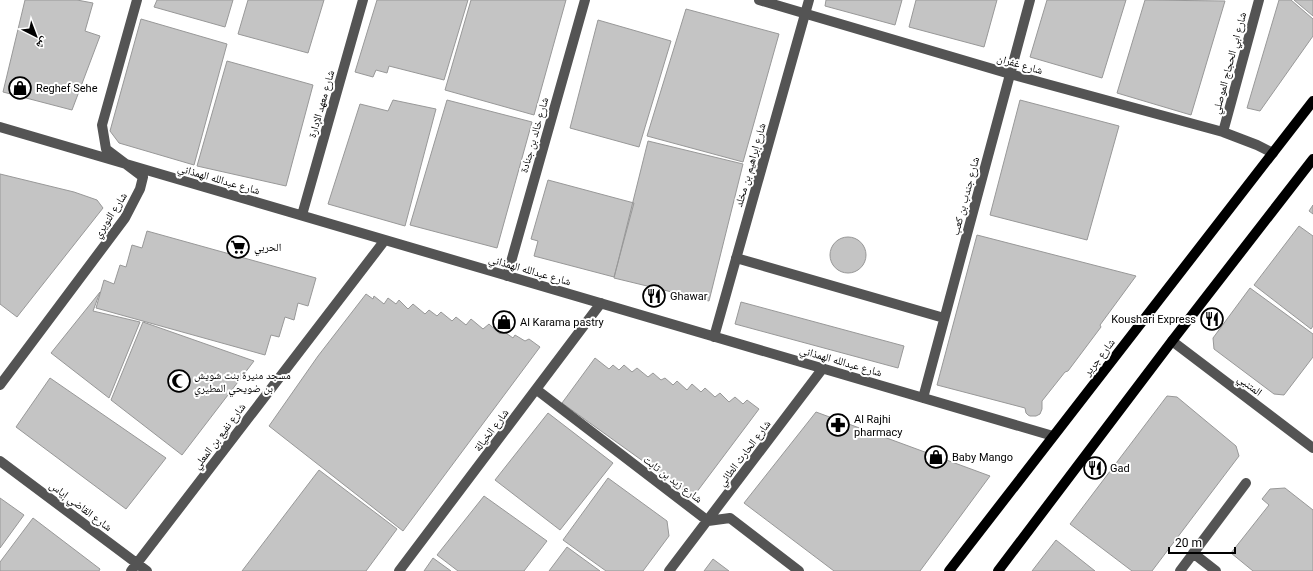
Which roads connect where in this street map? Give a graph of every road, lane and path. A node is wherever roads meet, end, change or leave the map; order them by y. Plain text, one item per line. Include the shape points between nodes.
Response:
1 (137, 0) edge
2 (363, 0) edge
3 (585, 0) edge
4 (759, 0) edge
5 (809, 0) edge
6 (1030, 0) edge
7 (1259, 0) edge
8 (805, 14) junction
9 (1010, 74) junction
10 (1313, 101) edge
11 (0, 127) edge
12 (1223, 132) junction
13 (1273, 153) junction
14 (1313, 159) edge
15 (126, 164) junction
16 (302, 216) junction
17 (385, 240) junction
18 (736, 258) junction
19 (507, 276) junction
20 (601, 303) junction
21 (944, 318) junction
22 (714, 337) junction
23 (1172, 341) junction
24 (822, 368) junction
25 (0, 385) edge
26 (536, 390) junction
27 (923, 398) junction
28 (1053, 436) junction
29 (1313, 448) edge
30 (0, 461) edge
31 (1246, 483) dead end
32 (708, 520) junction
33 (1193, 553) junction
34 (134, 567) edge
35 (147, 571) edge
36 (399, 571) edge
37 (670, 571) edge
38 (799, 571) edge
39 (949, 571) edge
40 (998, 571) edge
41 (1180, 571) edge
42 (1216, 571) edge

1 - 15 street, شارع النويري via 102,125 106,149
2 - 16 street, شارع معهد الإدارة
3 - 19 street, شارع خالد بن جنادة
4 - 8 street, شارع غفران
5 - 8 street, شارع إبراهيم بن مخلد
6 - 9 street, شارع جندب بن كعب
7 - 12 street, شارع ابي الحجاج الموصلي
8 - 9 street, شارع غفران
8 - 18 street, شارع إبراهيم بن مخلد
9 - 12 street, شارع غفران
9 - 21 street, شارع جندب بن كعب
10 - 13 main road, شارع جرير
11 - 15 street, شارع عبدالله الهمذاني
12 - 13 street, شارع غفران
13 - 28 main road, شارع جرير
14 - 23 main road
15 - 16 street, شارع عبدالله الهمذاني
15 - 25 street, شارع النويري via 143,177 140,189 125,218
16 - 17 street, شارع عبدالله الهمذاني
17 - 19 street, شارع عبدالله الهمذاني
17 - 34 street, شارع نفيع بن المعلي
18 - 21 street
18 - 22 street, شارع إبراهيم بن مخلد
19 - 20 street, شارع عبدالله الهمذاني
20 - 22 street, شارع عبدالله الهمذاني
20 - 26 street, شارع الخيالة
21 - 27 street, شارع جندب بن كعب
22 - 24 street, شارع عبدالله الهمذاني
23 - 29 street, المتنبي
23 - 40 main road
24 - 27 street, شارع عبدالله الهمذاني
24 - 32 street, شارع الحارث الطائي
26 - 32 street, شارع زيد بن ثابت
26 - 36 street, شارع الخيالة
27 - 28 street, شارع عبدالله الهمذاني
28 - 39 main road, شارع جرير
30 - 34 street, شارع القاضي إياس
31 - 33 street
32 - 37 street, شارع الحارث الطائي
32 - 38 street via 730,518
33 - 41 street
33 - 42 street
34 - 35 street, شارع القاضي إياس

